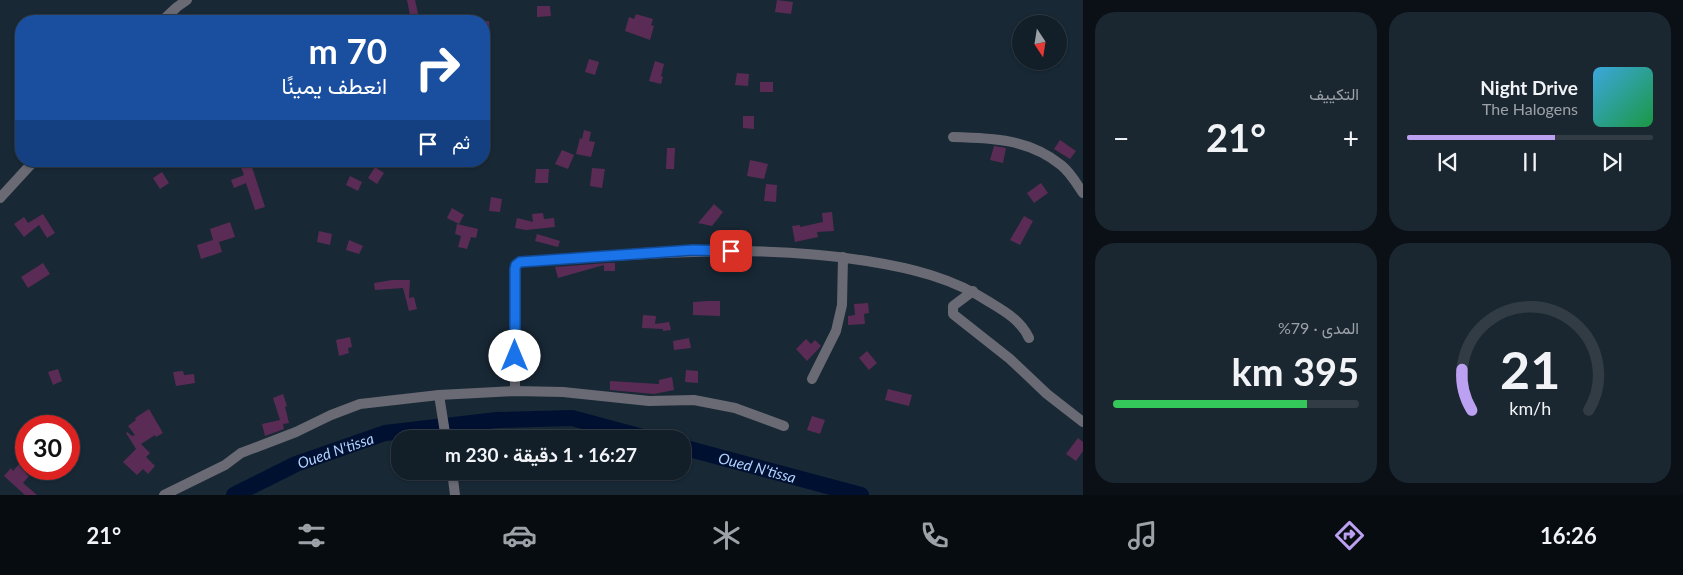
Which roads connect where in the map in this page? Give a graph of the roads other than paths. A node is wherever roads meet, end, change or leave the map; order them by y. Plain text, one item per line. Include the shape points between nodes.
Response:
1 (187, 0) edge
2 (168, 15) edge
3 (953, 137) dead end
4 (28, 167) edge
5 (1083, 193) edge
6 (0, 198) edge
7 (843, 257) junction
8 (973, 291) junction
9 (1029, 338) dead end
10 (812, 379) dead end
11 (515, 392) junction
12 (439, 395) junction
13 (1083, 422) edge
14 (784, 426) dead end
15 (445, 430) edge
16 (454, 480) edge
17 (164, 495) edge
18 (456, 495) edge

1 - 2 street
3 - 5 street via 1004,139 1034,149 1063,166
4 - 6 street
7 - 8 street via 904,267
7 - 10 street via 842,305 836,331
7 - 11 street via 769,251 693,250 520,262 515,269
8 - 9 street via 1018,321
8 - 13 street via 953,306 953,314 1010,358 1046,394
11 - 12 street
11 - 14 street via 564,392 649,401 694,400 735,408
12 - 15 street
12 - 17 street via 360,404 242,453 225,465
16 - 18 street

